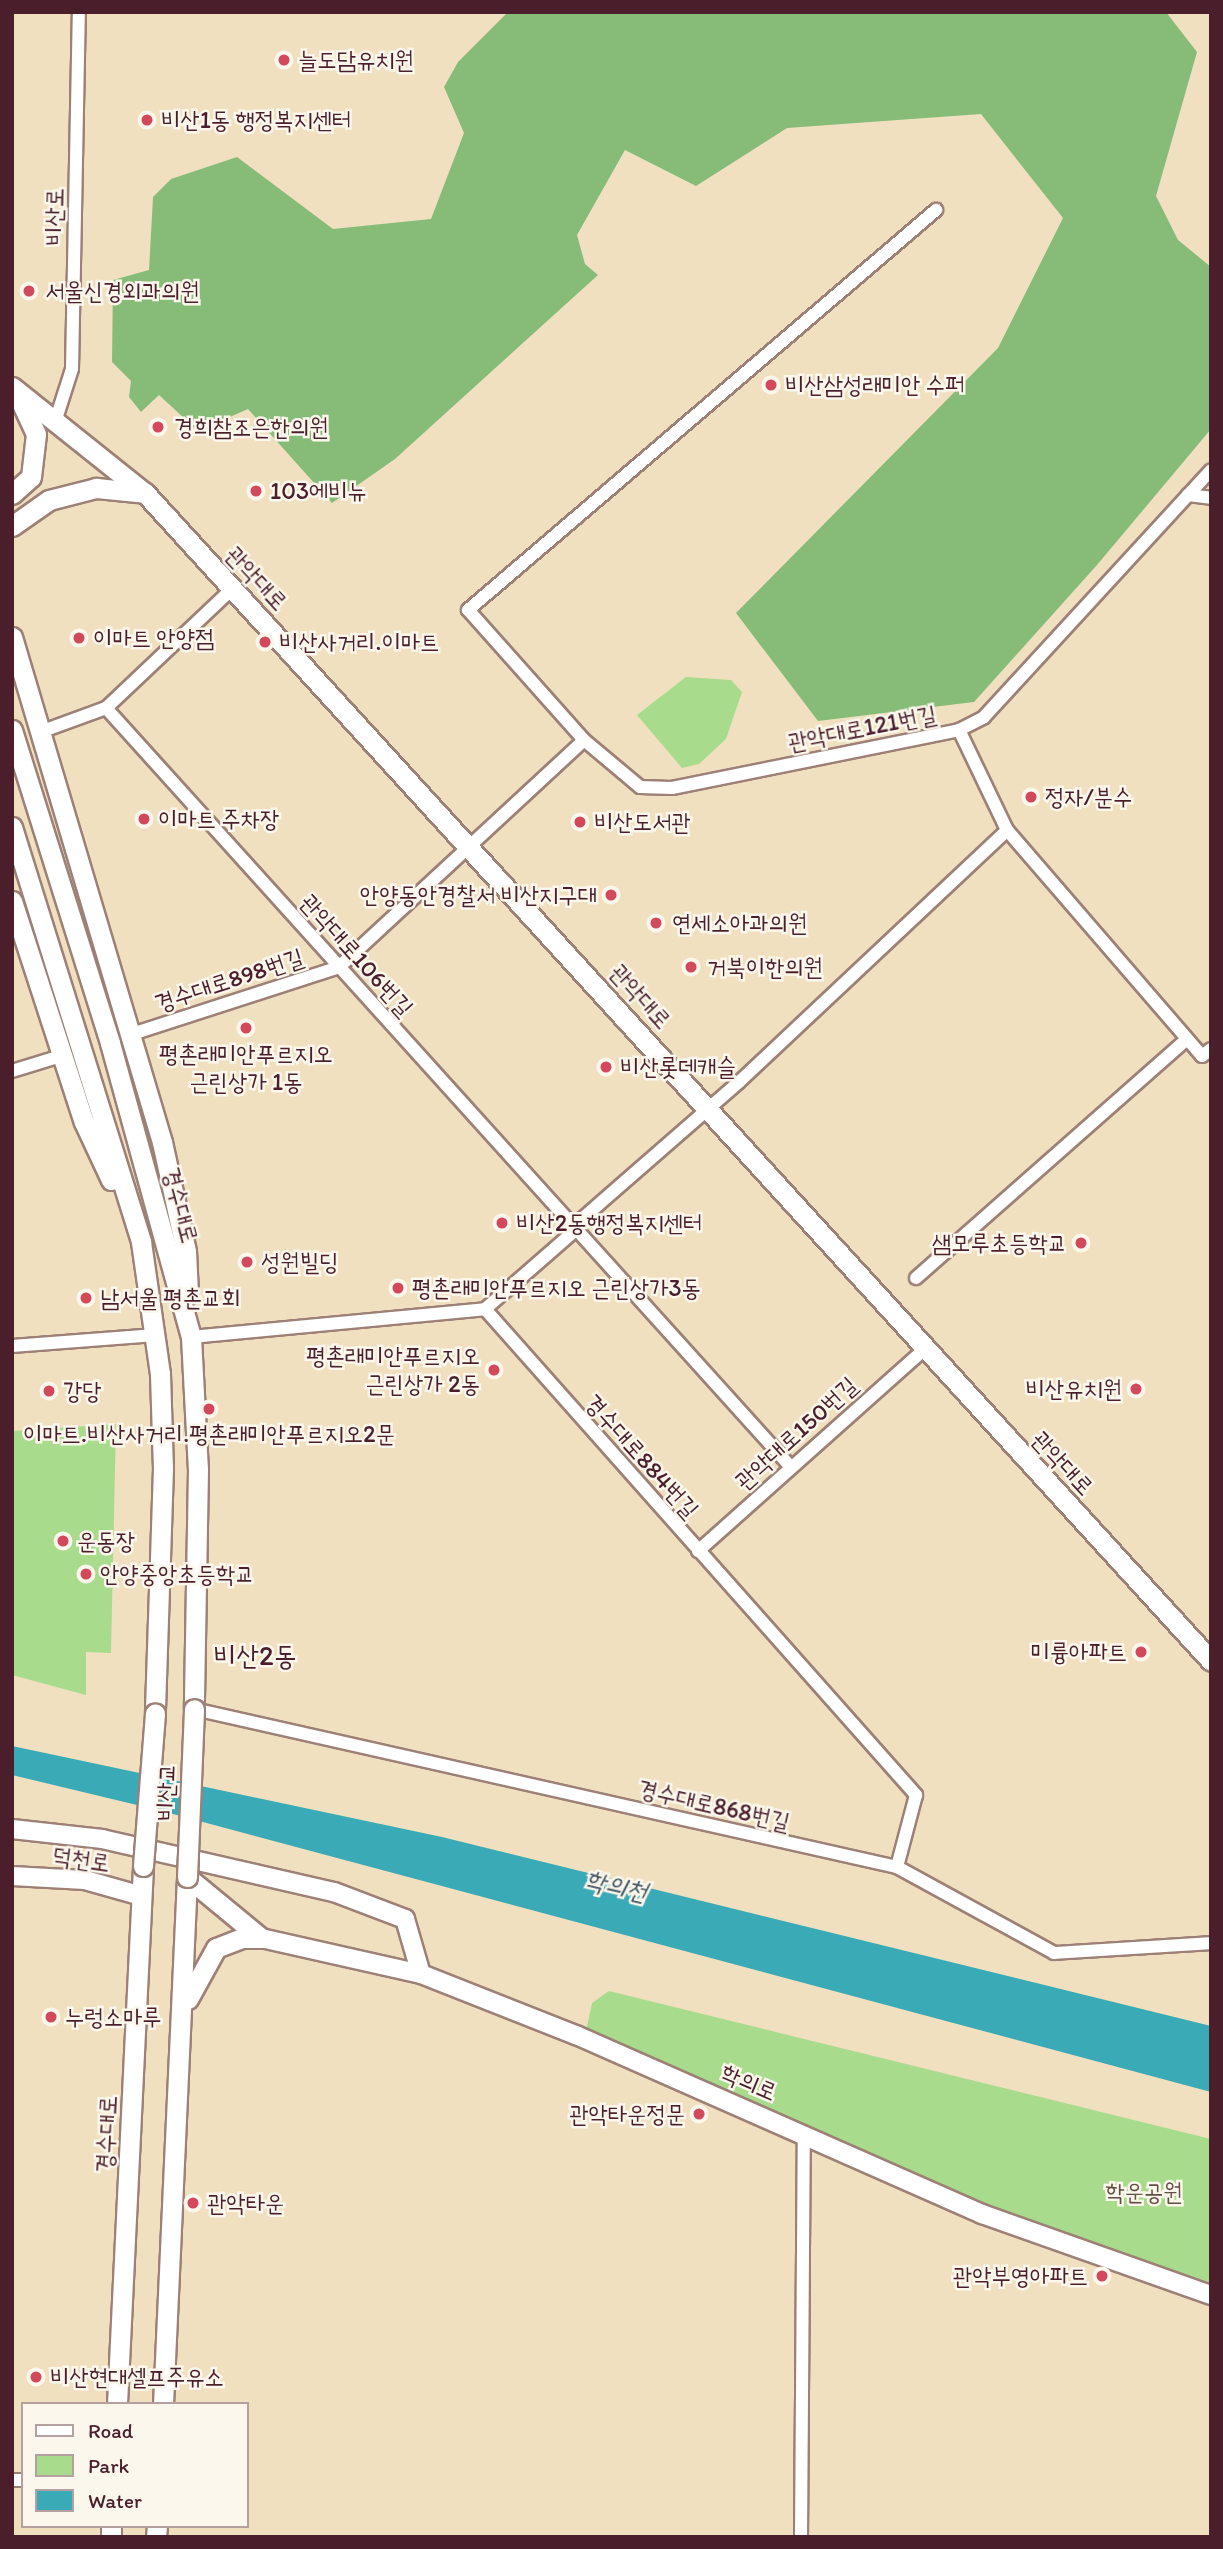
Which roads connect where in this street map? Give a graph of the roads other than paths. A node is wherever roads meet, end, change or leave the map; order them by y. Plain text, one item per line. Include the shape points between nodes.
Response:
1 (79, 12) edge
2 (936, 210) dead end
3 (14, 388) edge
4 (56, 419) junction
5 (1211, 470) edge
6 (145, 493) junction
7 (12, 494) edge
8 (1188, 495) junction
9 (1211, 498) edge
10 (12, 526) edge
11 (233, 588) junction
12 (12, 637) edge
13 (106, 708) junction
14 (12, 730) edge
15 (959, 730) junction
16 (40, 732) junction
17 (584, 740) junction
18 (12, 827) edge
19 (1007, 830) junction
20 (472, 848) junction
21 (12, 901) edge
22 (339, 967) junction
23 (132, 1034) junction
24 (1187, 1039) junction
25 (1211, 1049) edge
26 (61, 1056) junction
27 (12, 1071) edge
28 (708, 1105) junction
29 (576, 1227) junction
30 (141, 1242) junction
31 (916, 1278) dead end
32 (485, 1310) junction
33 (156, 1335) junction
34 (191, 1336) junction
35 (12, 1346) edge
36 (925, 1349) junction
37 (790, 1466) junction
38 (698, 1551) junction
39 (1211, 1661) edge
40 (194, 1709) junction
41 (156, 1713) joint
42 (12, 1829) edge
43 (143, 1866) joint
44 (897, 1867) junction
45 (12, 1876) edge
46 (187, 1877) junction
47 (142, 1896) junction
48 (261, 1938) junction
49 (1211, 1943) edge
50 (421, 1974) junction
51 (185, 2006) junction
52 (804, 2133) junction
53 (1211, 2295) edge
54 (117, 2402) edge
55 (163, 2402) edge
56 (801, 2537) edge

1 - 4 street, 비산로 via 72,369
2 - 17 street, 관악대로121번길 via 468,610
3 - 4 main road, 관악대로
3 - 7 main road via 36,434 31,477
4 - 6 main road, 관악대로
5 - 8 street, 관악대로121번길
6 - 10 main road via 96,488 49,500
6 - 11 main road, 관악대로
8 - 9 street
8 - 15 street, 관악대로121번길 via 984,716
11 - 13 street
11 - 20 main road, 관악대로
12 - 16 main road
13 - 16 street
13 - 22 street, 관악대로106번길
14 - 34 main road, 경수대로 via 110,1043
15 - 17 street, 관악대로121번길 via 672,788 640,787
15 - 19 street
16 - 23 main road
17 - 20 street
18 - 30 main road, 경수대로
19 - 24 street
19 - 28 street
20 - 22 street
20 - 28 main road, 관악대로
21 - 26 main road
22 - 23 street, 경수대로898번길
22 - 29 street, 관악대로106번길
23 - 34 main road via 186,1251
24 - 25 street via 1202,1056
24 - 31 street
26 - 27 street
26 - 30 main road via 84,1122
28 - 29 street
28 - 36 main road, 관악대로
29 - 32 street
29 - 37 street, 관악대로106번길
30 - 33 main road, 경수대로
32 - 34 street
32 - 38 street, 경수대로884번길
33 - 35 street
33 - 41 main road, 경수대로 via 163,1468
34 - 40 main road, 경수대로 via 198,1469
36 - 37 street, 관악대로150번길
36 - 39 main road, 관악대로
37 - 38 street, 관악대로150번길
38 - 44 street, 경수대로884번길 via 916,1795
40 - 44 street, 경수대로868번길
40 - 46 main road, 비산교, bridge
41 - 43 main road, 비산교, bridge
42 - 50 street via 102,1839 334,1892 405,1919
43 - 47 main road, 경수대로
44 - 49 street, 경수대로868번길 via 1054,1953
45 - 47 street, 덕천로 via 85,1880
46 - 48 main road
46 - 51 main road
47 - 54 main road, 경수대로
48 - 50 street, 학의로
48 - 51 main road via 242,1938 216,1948
50 - 52 street, 학의로
51 - 55 main road
52 - 53 street, 학의로 via 982,2214
52 - 56 street

